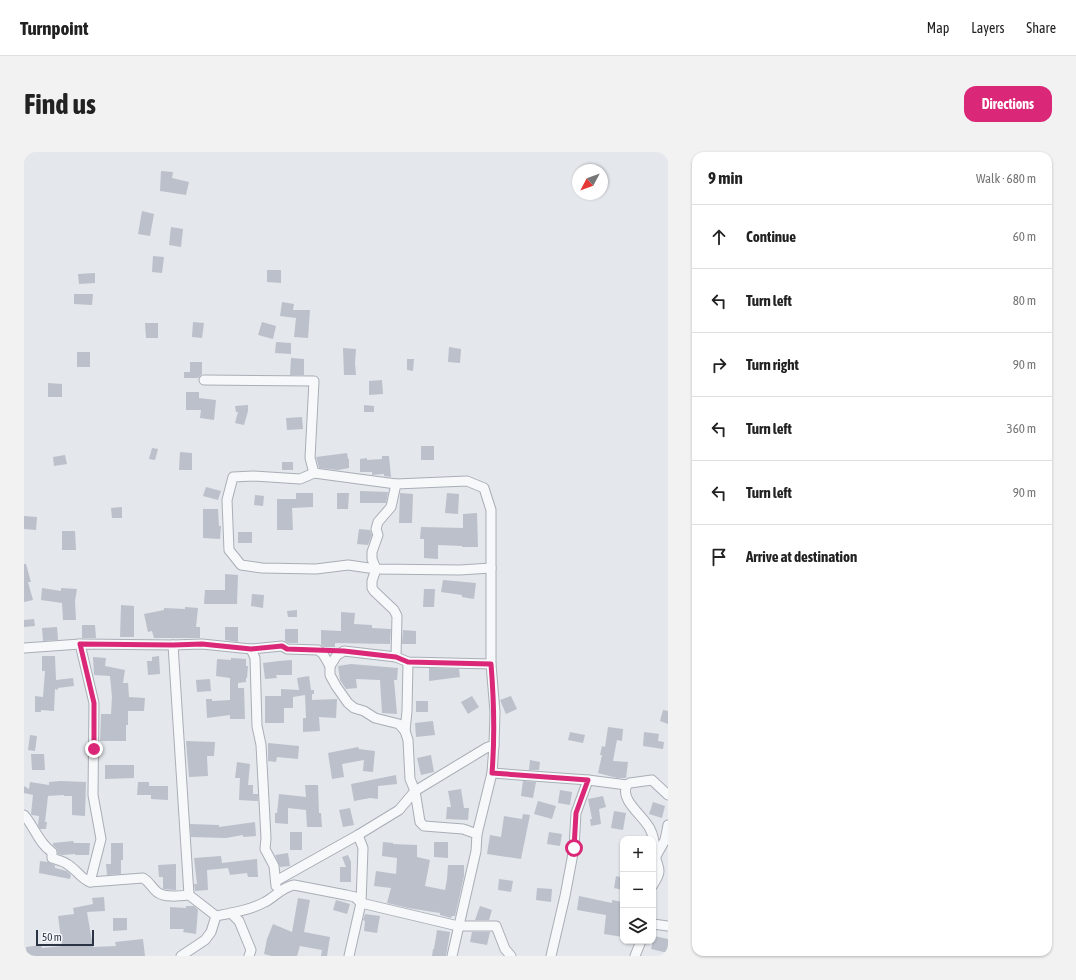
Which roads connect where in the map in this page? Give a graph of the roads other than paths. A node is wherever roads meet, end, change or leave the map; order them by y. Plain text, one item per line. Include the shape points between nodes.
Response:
1 (204, 380) dead end
2 (314, 473) junction
3 (396, 484) junction
4 (376, 568) junction
5 (491, 568) junction
6 (80, 644) junction
7 (173, 645) junction
8 (24, 648) edge
9 (251, 649) junction
10 (318, 650) junction
11 (344, 651) junction
12 (396, 657) junction
13 (408, 662) junction
14 (491, 664) junction
15 (330, 666) junction
16 (405, 731) junction
17 (494, 745) junction
18 (492, 773) junction
19 (588, 780) junction
20 (626, 785) junction
21 (415, 791) junction
22 (668, 795) edge
23 (24, 815) edge
24 (668, 825) edge
25 (477, 834) junction
26 (358, 836) junction
27 (652, 836) edge
28 (656, 856) joint
29 (656, 880) edge
30 (90, 882) junction
31 (276, 882) junction
32 (287, 886) junction
33 (188, 895) junction
34 (276, 895) junction
35 (361, 903) junction
36 (249, 908) junction
37 (231, 913) junction
38 (216, 916) junction
39 (239, 921) junction
40 (656, 924) edge
41 (458, 926) junction
42 (668, 926) edge
43 (641, 944) edge
44 (643, 944) edge
45 (181, 956) edge
46 (249, 956) edge
47 (349, 956) edge
48 (452, 956) edge
49 (511, 956) edge
50 (551, 956) edge
51 (635, 956) edge
52 (641, 956) edge

1 - 2 street via 314,381 310,458
2 - 3 street
2 - 4 street via 300,479 234,477 227,500 229,550 241,565 262,568 316,569 348,565
3 - 4 street via 391,507 378,522 376,529 378,535 372,559
3 - 5 street via 467,481 484,488 491,510
4 - 5 street
4 - 12 street via 372,588 397,616
5 - 14 street
6 - 7 street
6 - 8 street
6 - 30 street via 94,703 93,795 101,839
7 - 9 street via 202,644
7 - 33 street
9 - 10 street via 282,646 287,649
9 - 31 street via 255,658 255,699 265,848 274,866
10 - 11 street
10 - 15 street
11 - 12 street
11 - 15 street via 337,655
12 - 13 street
13 - 14 street
13 - 16 street
14 - 17 street via 495,712
15 - 16 street via 330,675 348,703 375,718 399,724
16 - 21 street via 408,740 410,779
17 - 18 street
17 - 21 street
18 - 19 street
18 - 25 street
19 - 20 street
19 - 50 street via 576,813 574,848
20 - 22 street via 652,780
20 - 27 street via 626,798 650,829
21 - 25 street via 420,822 424,826 463,829
21 - 26 street via 399,810
23 - 30 street via 47,849 52,852 52,858 67,864
24 - 28 street via 665,840
25 - 41 street via 476,851
26 - 31 street
26 - 35 street via 363,848
28 - 29 street via 659,869
30 - 33 street via 143,878 149,881 157,892 175,897
31 - 32 street
31 - 34 street
32 - 34 street
32 - 35 street via 294,885 355,897
33 - 38 street
34 - 36 street via 264,903
35 - 41 street
35 - 47 street
36 - 37 street
36 - 39 street
37 - 38 street
37 - 39 street
38 - 45 street via 211,932 205,940
39 - 46 street via 251,950
40 - 42 street
41 - 48 street
41 - 49 street via 496,926 505,949
43 - 51 street
44 - 52 street

